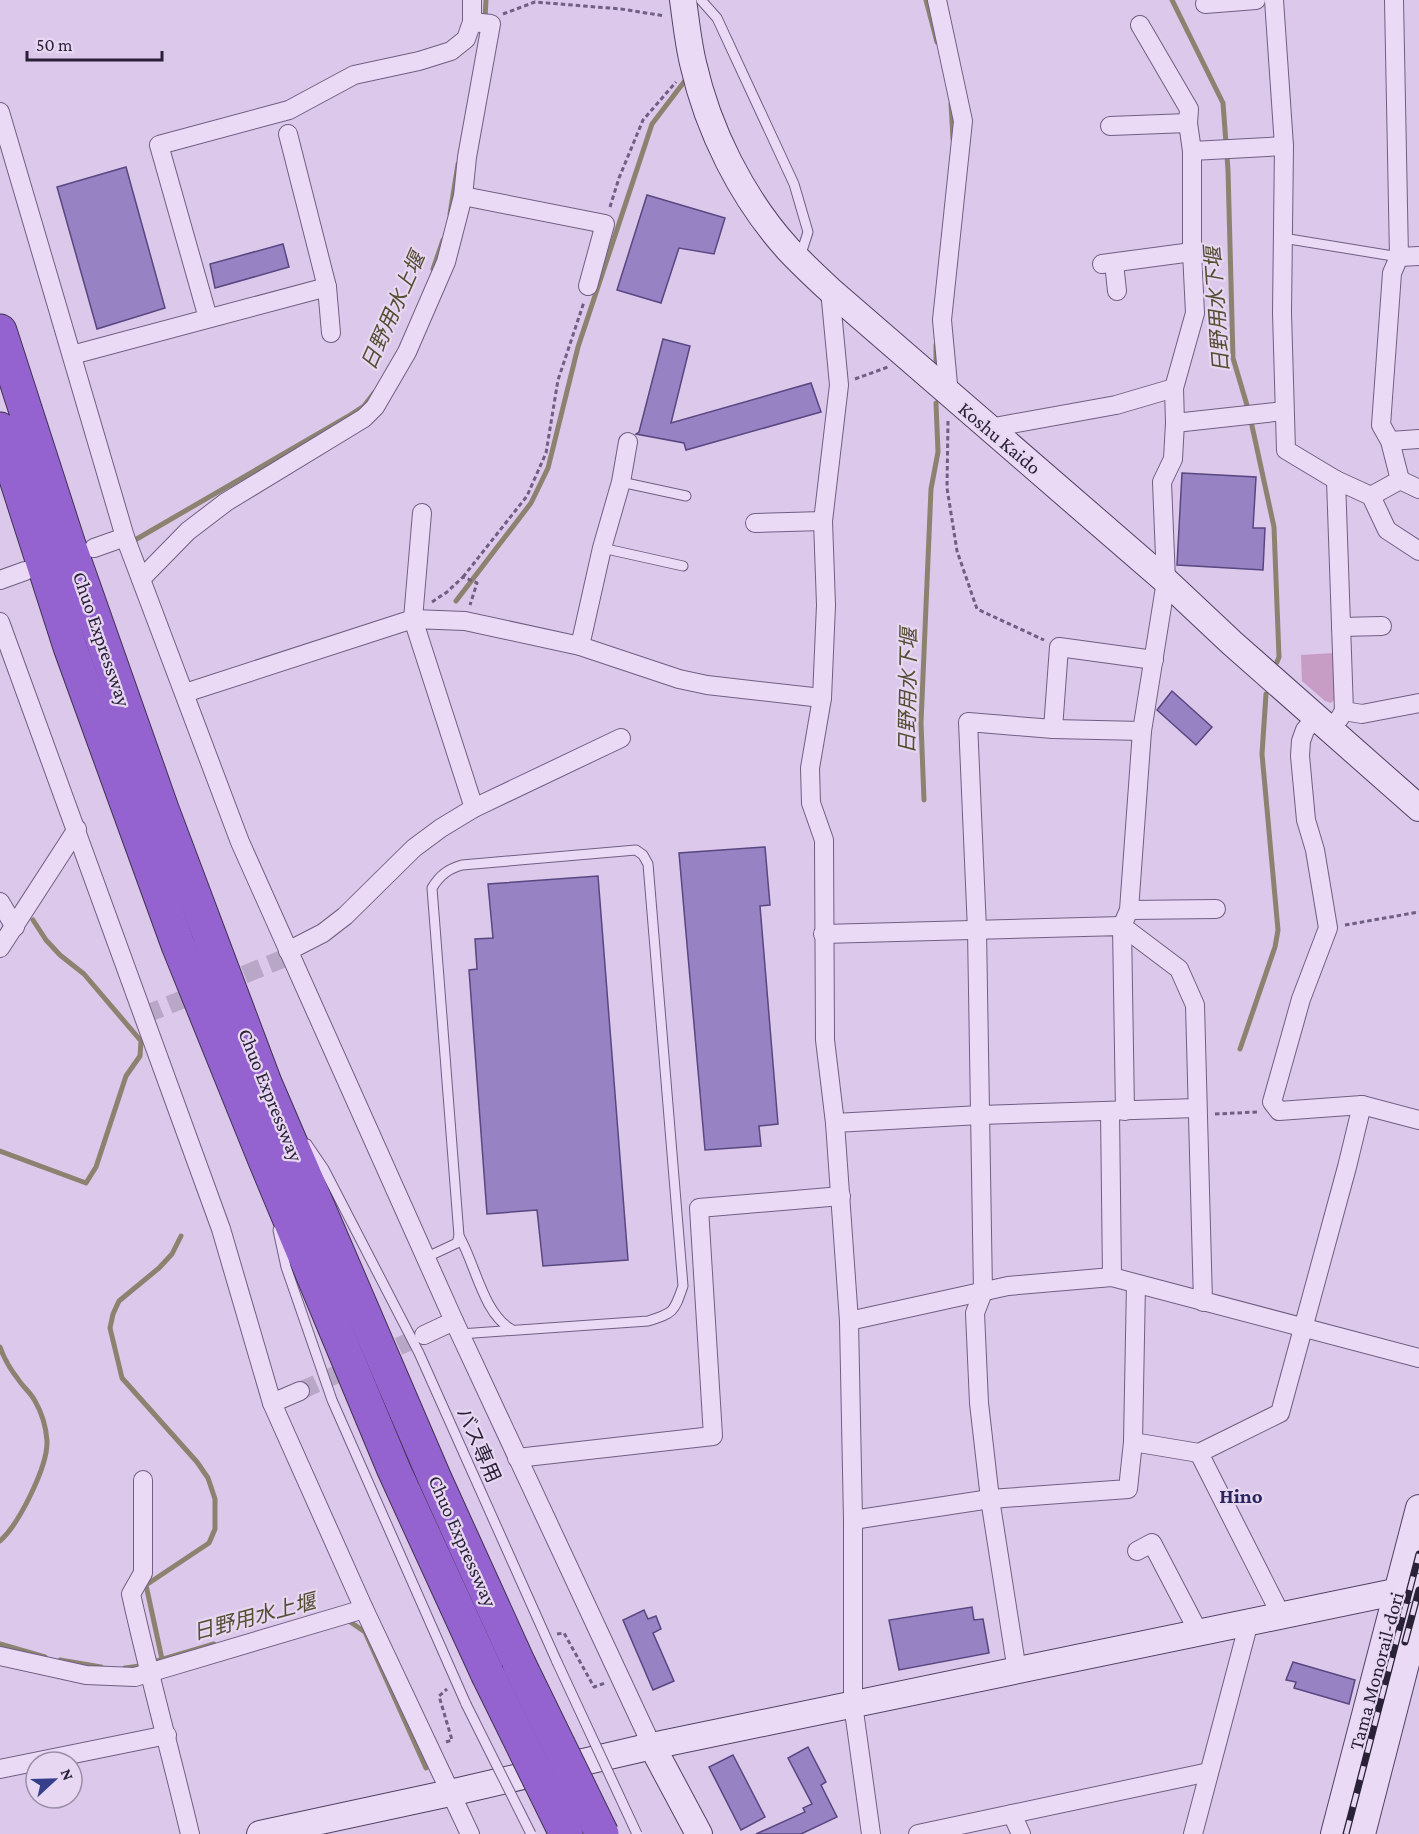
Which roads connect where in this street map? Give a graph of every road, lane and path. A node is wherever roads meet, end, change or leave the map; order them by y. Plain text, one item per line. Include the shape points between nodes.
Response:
1 (472, 0) edge
2 (937, 0) edge
3 (1256, 0) edge
4 (1274, 0) edge
5 (1394, 0) edge
6 (1204, 4) dead end
7 (690, 5) edge
8 (482, 23) junction
9 (1140, 25) dead end
10 (693, 62) junction
11 (0, 112) edge
12 (1188, 123) junction
13 (1110, 126) dead end
14 (288, 134) dead end
15 (1284, 146) junction
16 (1192, 151) junction
17 (463, 196) junction
18 (605, 224) junction
19 (1283, 238) junction
20 (1192, 252) junction
21 (1419, 256) edge
22 (1399, 257) junction
23 (799, 260) junction
24 (588, 286) joint
25 (327, 287) junction
26 (830, 290) junction
27 (1117, 291) dead end
28 (208, 318) junction
29 (0, 331) edge
30 (331, 333) dead end
31 (72, 355) junction
32 (909, 359) junction
33 (839, 385) junction
34 (1174, 388) junction
35 (949, 395) junction
36 (1284, 411) junction
37 (1175, 423) junction
38 (989, 428) junction
39 (0, 429) edge
40 (1419, 439) edge
41 (1390, 441) junction
42 (628, 442) dead end
43 (1336, 480) junction
44 (1400, 480) junction
45 (621, 482) junction
46 (1419, 489) edge
47 (686, 496) dead end
48 (1371, 496) junction
49 (423, 513) dead end
50 (823, 521) junction
51 (755, 523) dead end
52 (125, 537) junction
53 (94, 548) dead end
54 (602, 548) junction
55 (1419, 551) edge
56 (683, 566) dead end
57 (25, 571) dead end
58 (464, 578) junction
59 (141, 579) junction
60 (0, 580) edge
61 (1166, 581) junction
62 (412, 619) junction
63 (465, 621) junction
64 (0, 622) edge
65 (1382, 626) dead end
66 (1341, 627) junction
67 (580, 646) junction
68 (1059, 647) junction
69 (1154, 660) junction
70 (185, 693) junction
71 (822, 698) junction
72 (1419, 703) edge
73 (1330, 720) junction
74 (1053, 729) junction
75 (1142, 731) junction
76 (621, 738) dead end
77 (474, 808) junction
78 (1419, 808) edge
79 (77, 829) junction
80 (0, 902) edge
81 (1216, 909) dead end
82 (1419, 912) edge
83 (1125, 918) junction
84 (15, 927) junction
85 (1328, 928) junction
86 (977, 930) junction
87 (823, 934) junction
88 (0, 948) edge
89 (288, 951) junction
90 (265, 1083) junction
91 (1362, 1105) junction
92 (1117, 1111) junction
93 (1279, 1111) junction
94 (1197, 1112) junction
95 (980, 1115) junction
96 (1419, 1120) edge
97 (835, 1123) junction
98 (264, 1158) junction
99 (841, 1196) junction
100 (275, 1213) dead end
101 (277, 1224) dead end
102 (459, 1236) junction
103 (425, 1258) junction
104 (1112, 1276) junction
105 (1136, 1284) junction
106 (983, 1292) junction
107 (1203, 1302) junction
108 (849, 1321) junction
109 (1304, 1327) junction
110 (457, 1328) junction
111 (513, 1329) junction
112 (424, 1335) tunnel mouth
113 (1419, 1358) edge
114 (300, 1391) tunnel mouth
115 (272, 1403) junction
116 (1133, 1442) junction
117 (1199, 1454) junction
118 (517, 1458) junction
119 (144, 1480) dead end
120 (990, 1499) junction
121 (1419, 1508) edge
122 (853, 1520) junction
123 (1137, 1551) dead end
124 (1408, 1589) edge
125 (349, 1613) junction
126 (1419, 1613) edge
127 (1281, 1615) junction
128 (1249, 1622) junction
129 (1198, 1633) junction
130 (544, 1636) junction
131 (0, 1656) edge
132 (147, 1667) junction
133 (1017, 1671) junction
134 (620, 1679) junction
135 (455, 1682) junction
136 (853, 1704) junction
137 (167, 1735) junction
138 (652, 1746) junction
139 (430, 1750) junction
140 (0, 1769) edge
141 (1209, 1772) junction
142 (450, 1793) junction
143 (1012, 1814) junction
144 (313, 1828) edge
145 (190, 1834) edge
146 (260, 1834) edge
147 (470, 1834) edge
148 (531, 1834) edge
149 (566, 1834) edge
150 (602, 1834) edge
151 (637, 1834) edge
152 (699, 1834) edge
153 (871, 1834) edge
154 (918, 1834) edge
155 (1021, 1834) edge
156 (1194, 1834) edge
157 (1334, 1834) edge
158 (1362, 1834) edge

1 - 8 street
2 - 35 street via 963,121 942,320
3 - 6 street
4 - 15 street
5 - 22 street
7 - 8 path via 660,16 535,2
7 - 10 main road, Koshu Kaido
7 - 23 lane via 717,18 794,184 808,232
8 - 17 street
8 - 28 street via 451,51 354,75 289,110 159,145
9 - 12 street via 1189,109
10 - 18 path via 643,120
10 - 23 main road, Koshu Kaido via 714,129 739,180 763,218
11 - 31 street
12 - 13 street
12 - 16 street
14 - 25 street
15 - 16 street
15 - 19 street
16 - 20 street
17 - 18 street
17 - 59 street via 446,262 432,296 407,352 375,407 364,418 226,502 188,531
18 - 24 street
19 - 22 lane
19 - 36 street
20 - 27 street via 1108,263
20 - 34 street via 1195,313
21 - 22 street
22 - 41 street via 1392,273 1382,425
23 - 26 main road, Koshu Kaido
24 - 58 path via 558,380 546,453 527,496
25 - 28 street
25 - 30 street
26 - 32 main road, Koshu Kaido
26 - 33 street
28 - 31 street
29 - 90 highway, Chuo Expressway via 68,542 154,787
31 - 52 street
32 - 33 path
32 - 35 main road, Koshu Kaido
33 - 50 street
34 - 37 street
34 - 38 street via 1116,405
35 - 38 main road, Koshu Kaido
35 - 68 path via 947,488 957,551 977,609
36 - 37 street
36 - 43 street via 1286,450
37 - 61 street via 1173,459 1162,482
38 - 61 main road, Koshu Kaido
39 - 98 highway, Chuo Expressway via 70,647 178,945
40 - 41 street
41 - 44 street
42 - 45 street
43 - 48 street
43 - 66 street
44 - 46 street
44 - 48 street
45 - 47 lane
45 - 54 street
48 - 55 street via 1387,530
49 - 62 street
50 - 51 street
50 - 71 street via 826,605
52 - 53 street
52 - 59 street
54 - 56 lane
54 - 67 street
57 - 60 street
58 - 62 path
58 - 63 path via 477,584
59 - 70 street
61 - 69 street
61 - 73 main road, Koshu Kaido
62 - 63 street
62 - 70 street
62 - 77 street
63 - 67 street
64 - 79 street
65 - 66 street
66 - 73 street
67 - 71 street via 679,680
68 - 69 street
68 - 74 street
69 - 75 street
70 - 89 street via 240,842
71 - 87 street via 810,768 811,803 824,840
72 - 73 street
73 - 78 main road, Koshu Kaido
73 - 85 street via 1305,730 1300,756 1306,820
74 - 75 street
74 - 86 street via 968,722
75 - 83 street
76 - 77 street
77 - 89 street via 414,848 330,927
79 - 84 street
79 - 115 street via 221,1229
80 - 84 street
81 - 83 street
82 - 85 path
83 - 86 street
83 - 92 street
83 - 94 street via 1179,969 1195,1005
84 - 88 street
85 - 93 street via 1301,999 1272,1102
86 - 87 street
86 - 95 street
87 - 97 street via 825,1040
89 - 103 street
90 - 130 lane, バス専用 via 324,1169 419,1353
90 - 150 highway, Chuo Expressway, bridge via 435,1479
91 - 93 street
91 - 96 street
91 - 109 street
92 - 94 street
92 - 95 street
92 - 104 street
93 - 94 path
94 - 107 street
95 - 97 street
95 - 106 street
97 - 99 street
98 - 100 lane
98 - 149 highway, Chuo Expressway, bridge via 394,1470
99 - 108 street
99 - 118 street via 699,1208 713,1436
101 - 135 lane via 286,1267 332,1400
102 - 103 lane via 457,1243
102 - 111 lane via 489,1305 502,1324
102 - 111 lane via 432,888 448,869 462,865 636,850 648,864 683,1286 669,1315 648,1321
103 - 110 street
104 - 105 street
104 - 106 street
105 - 107 street
105 - 116 street
106 - 108 street
106 - 120 street via 975,1313 979,1404
107 - 109 street
108 - 122 street
109 - 113 street
109 - 117 street via 1280,1413
110 - 111 lane
110 - 112 street
110 - 118 street
114 - 115 street
115 - 125 street
116 - 117 street
116 - 120 street via 1128,1489
117 - 127 street
118 - 134 street
119 - 132 street via 143,1573 131,1594
120 - 122 street
120 - 133 street
121 - 124 main road, Tama Monorail-dori
122 - 136 street
123 - 129 street via 1152,1543
124 - 127 main road
124 - 157 main road, Tama Monorail-dori
125 - 132 street
125 - 139 street
126 - 158 main road, Tama Monorail-dori
127 - 128 main road
128 - 129 main road
128 - 141 street
129 - 133 main road
130 - 134 path via 564,1633 594,1687
130 - 151 lane, バス専用, bridge
131 - 132 street via 86,1675 135,1677
132 - 137 street
133 - 136 main road
134 - 138 street
135 - 139 path via 439,1696 452,1740
135 - 148 lane, bridge
136 - 138 main road
136 - 153 street
137 - 140 street
137 - 145 street
138 - 142 main road
138 - 152 main road
139 - 142 street
141 - 143 street
141 - 156 street
142 - 144 main road
142 - 147 street
143 - 154 street
143 - 155 street
144 - 146 main road

